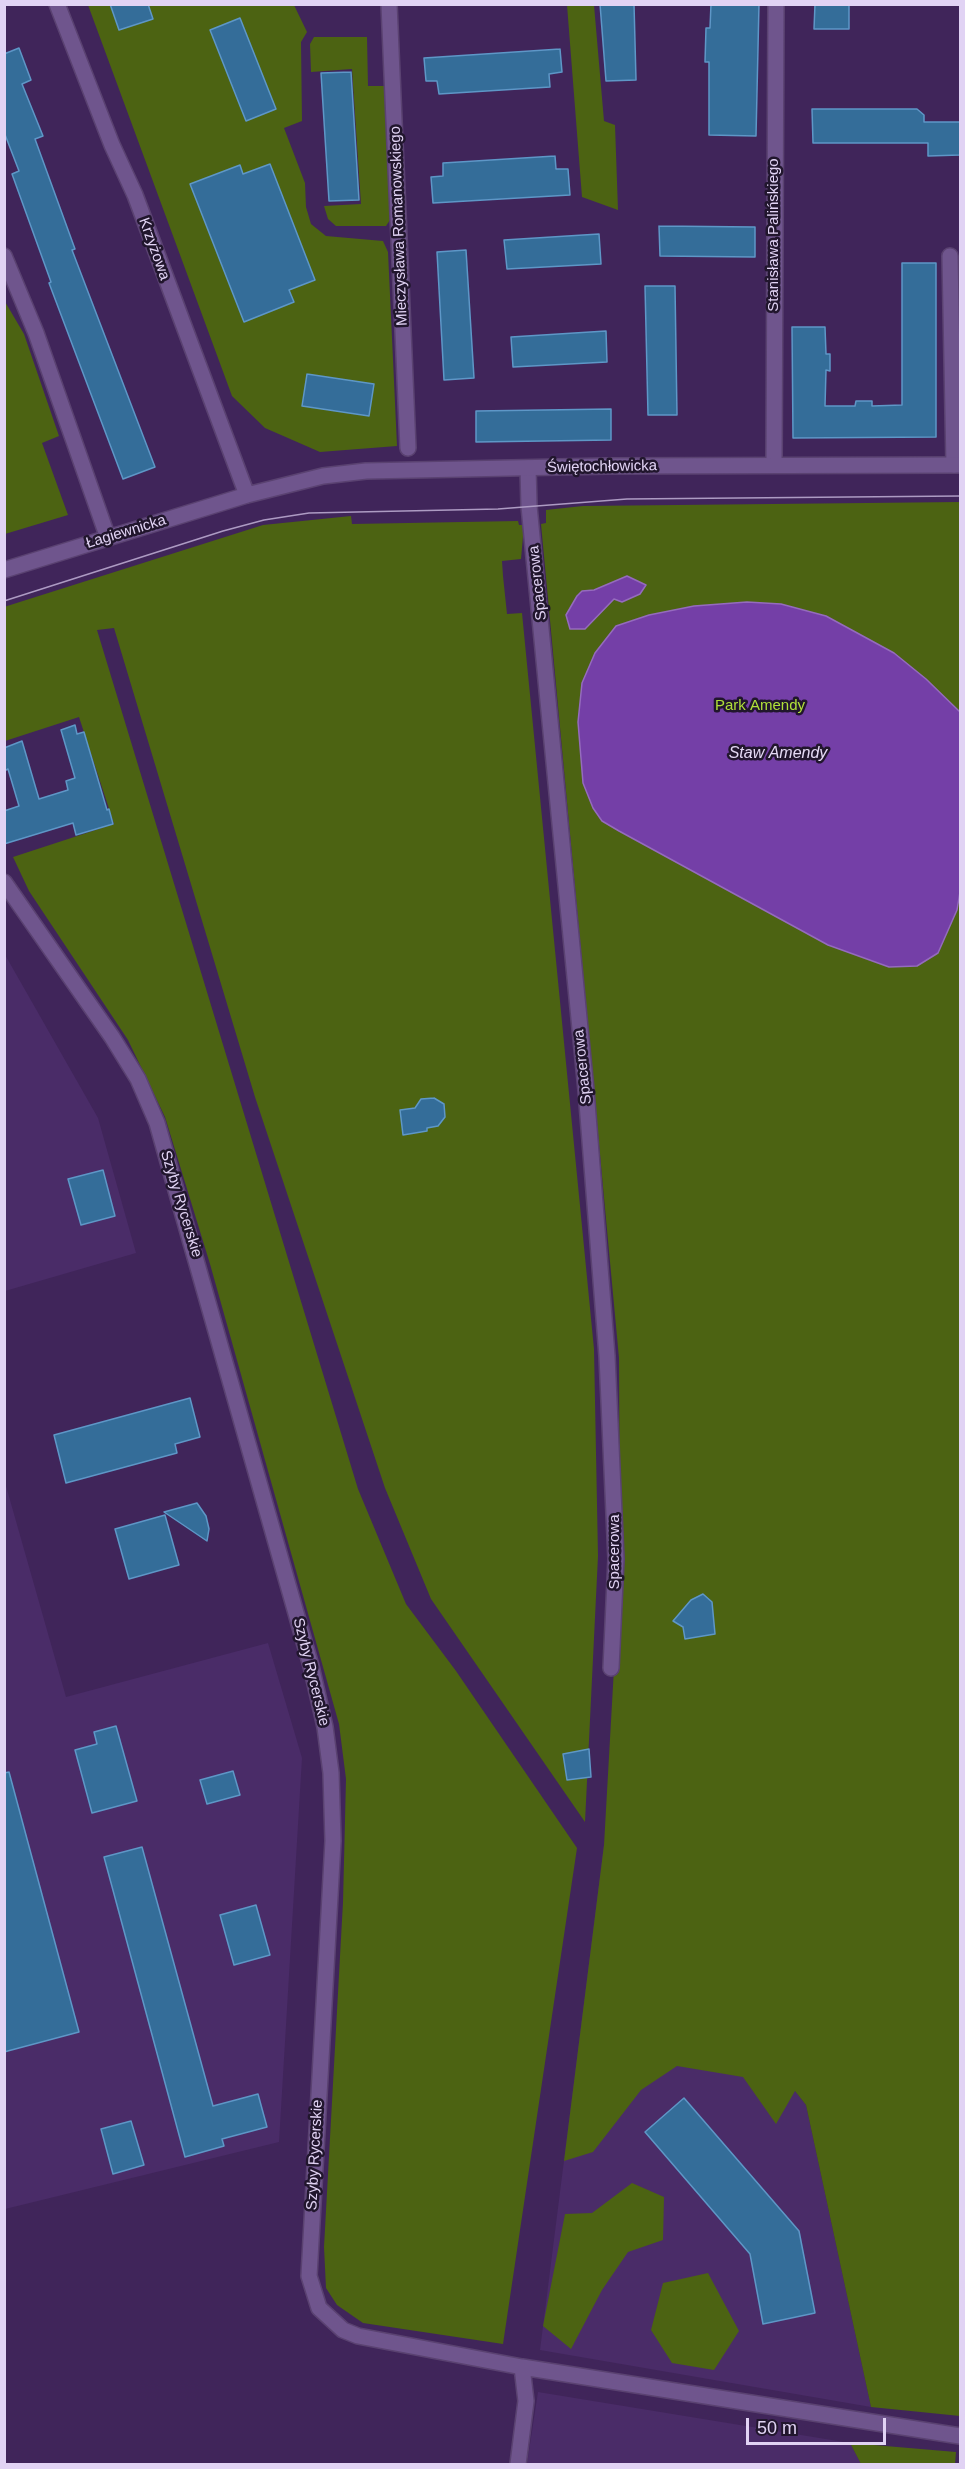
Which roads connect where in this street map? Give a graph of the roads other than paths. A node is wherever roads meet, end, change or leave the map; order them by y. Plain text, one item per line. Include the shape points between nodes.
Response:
1 (57, 4) edge
2 (389, 4) edge
3 (776, 4) edge
4 (4, 256) edge
5 (950, 256) dead end
6 (408, 448) dead end
7 (774, 465) junction
8 (957, 465) edge
9 (528, 468) junction
10 (247, 495) junction
11 (108, 538) junction
12 (4, 570) edge
13 (4, 882) edge
14 (611, 1668) dead end
15 (522, 2367) junction
16 (960, 2436) edge
17 (518, 2464) edge

1 - 10 street, Krzyżowa via 111,145 135,195
2 - 6 street, Mieczysława Romanowskiego
3 - 7 street, Stanisława Palińskiego
4 - 11 street via 36,333
5 - 8 street
7 - 8 street, Świętochłowicka
7 - 9 street, Świętochłowicka
9 - 10 street, Świętochłowicka via 366,471 323,476
9 - 14 street, Spacerowa via 606,1344 616,1559
10 - 11 street, Łagiewnicka
11 - 12 street, Łagiewnicka
13 - 15 street, Szyby Rycerskie via 138,1079 157,1123 311,1666 331,1773 333,1841 309,2276 319,2308 343,2330 358,2336
15 - 16 street, Szyby Rycerskie
15 - 17 street via 526,2401

